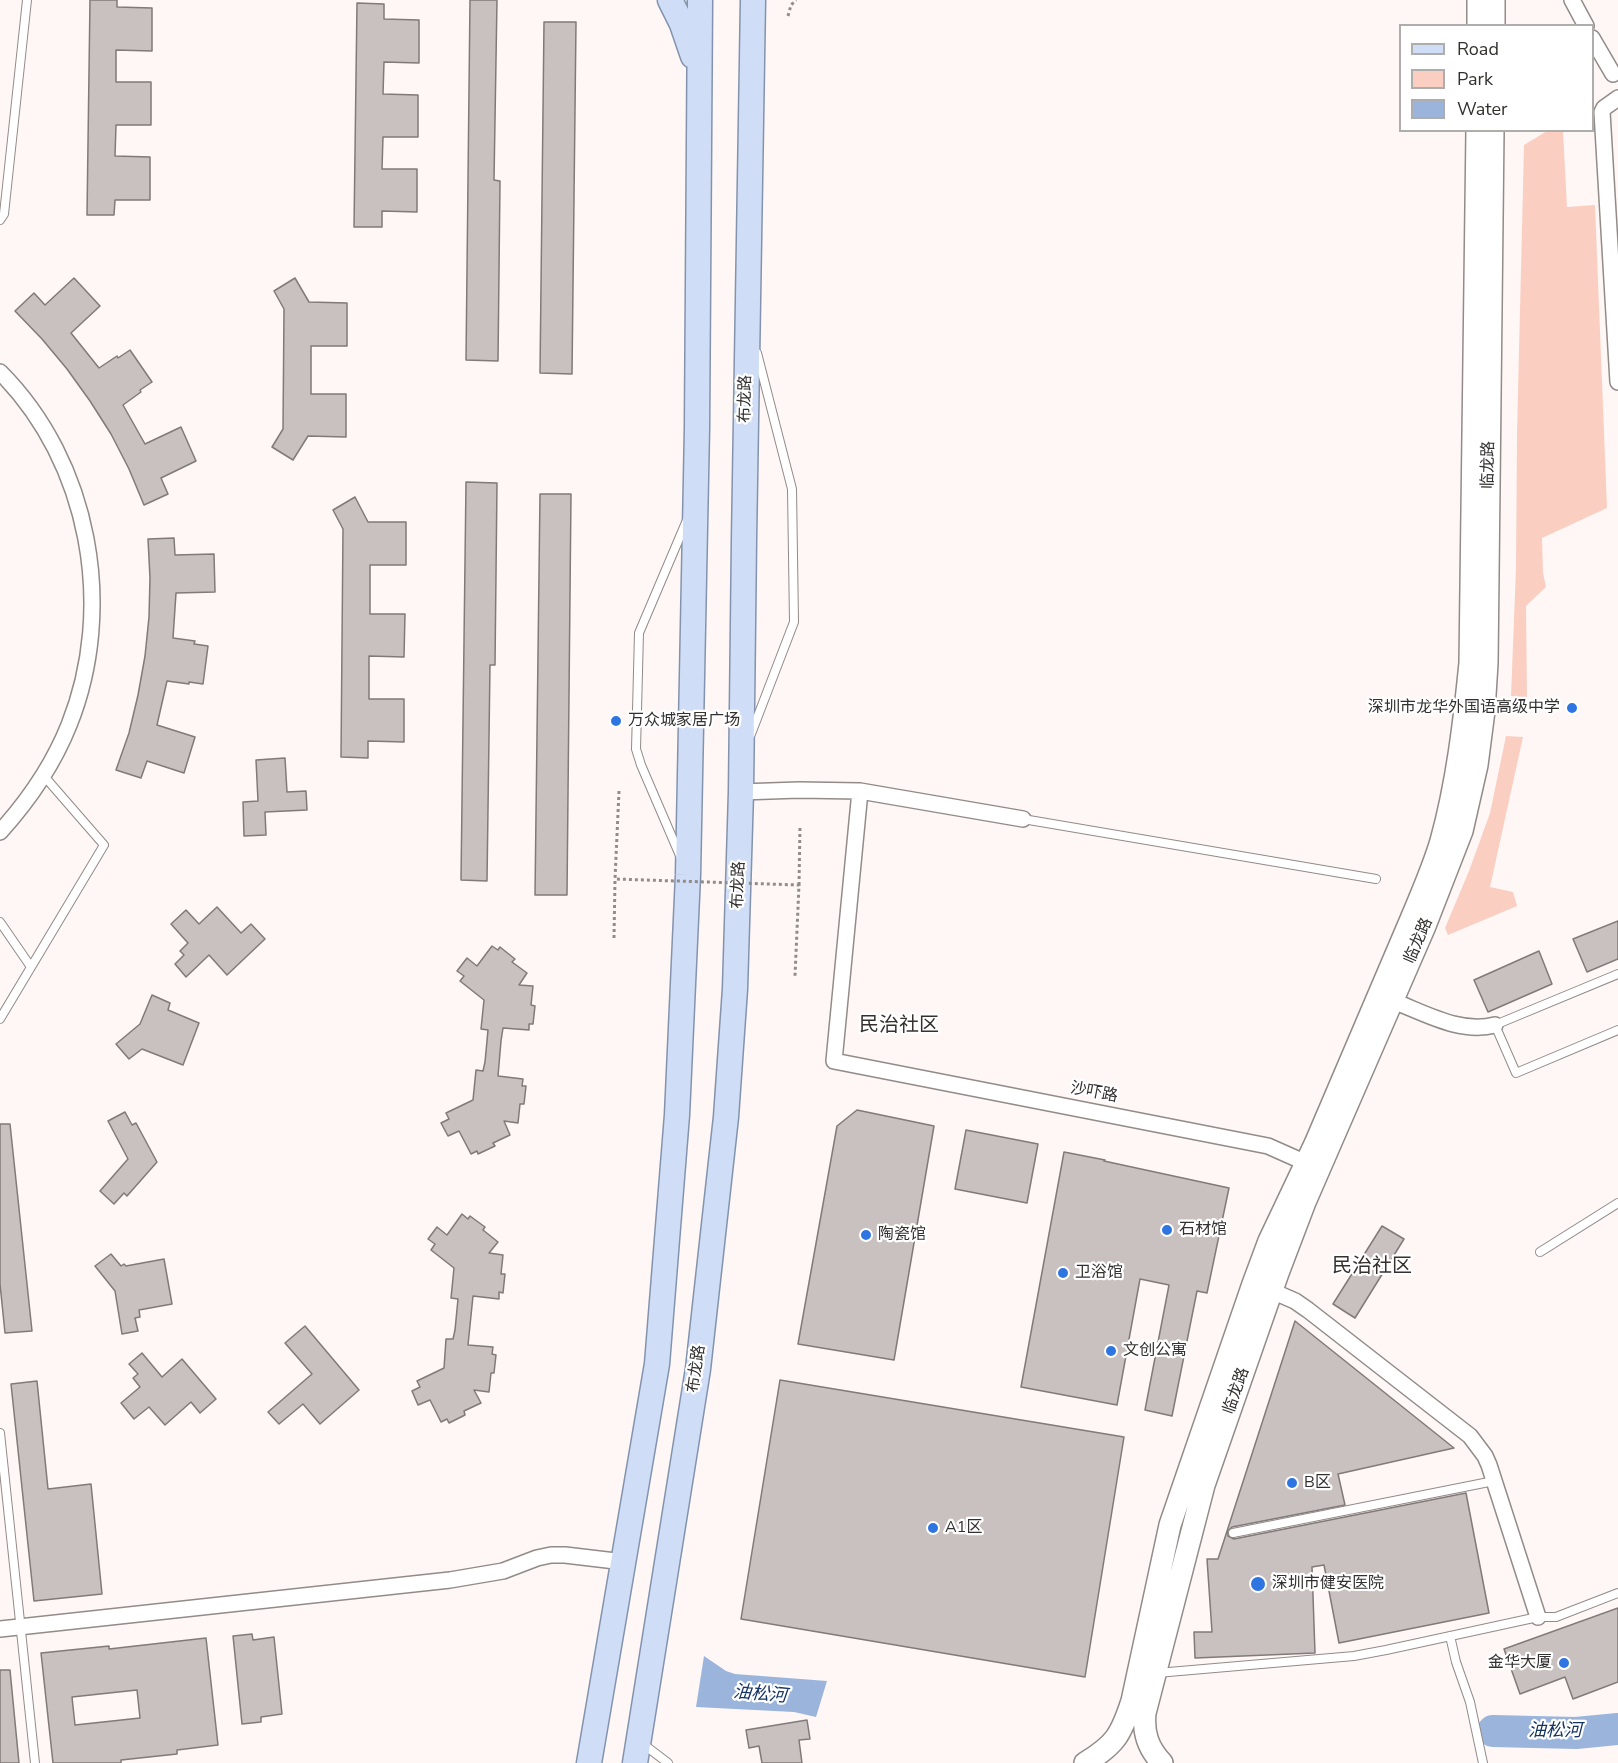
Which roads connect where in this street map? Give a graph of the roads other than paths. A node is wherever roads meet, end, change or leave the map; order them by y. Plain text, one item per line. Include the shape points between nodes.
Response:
1 (27, 0) edge
2 (670, 0) edge
3 (700, 0) edge
4 (753, 0) edge
5 (1478, 0) edge
6 (1494, 0) edge
7 (1572, 0) edge
8 (1478, 24) edge
9 (1494, 24) edge
10 (1585, 24) edge
11 (1594, 40) edge
12 (1612, 74) dead end
13 (699, 82) junction
14 (1618, 98) edge
15 (1477, 132) edge
16 (1493, 132) edge
17 (1, 215) edge
18 (1615, 290) edge
19 (747, 317) junction
20 (0, 372) edge
21 (1618, 382) edge
22 (696, 499) junction
23 (742, 758) junction
24 (44, 776) junction
25 (860, 791) junction
26 (741, 792) junction
27 (1023, 819) joint
28 (0, 832) edge
29 (688, 875) junction
30 (1376, 879) dead end
31 (0, 922) edge
32 (31, 968) junction
33 (1618, 974) edge
34 (1394, 1000) junction
35 (0, 1019) edge
36 (1495, 1024) junction
37 (1618, 1030) edge
38 (1313, 1166) junction
39 (1618, 1203) edge
40 (1540, 1252) dead end
41 (1272, 1291) junction
42 (0, 1433) edge
43 (1494, 1481) junction
44 (1233, 1533) dead end
45 (624, 1562) junction
46 (1618, 1593) edge
47 (1538, 1617) junction
48 (21, 1627) junction
49 (0, 1629) edge
50 (1450, 1636) junction
51 (1155, 1674) junction
52 (1137, 1712) junction
53 (637, 1752) edge
54 (35, 1763) edge
55 (589, 1763) edge
56 (668, 1763) edge
57 (1085, 1763) edge
58 (1162, 1763) edge
59 (1483, 1763) edge

1 - 17 lane
2 - 13 main road via 690,43
3 - 13 main road
4 - 19 main road, 布龙路
5 - 8 main road
6 - 9 main road
7 - 10 street
11 - 12 street
13 - 22 main road
14 - 18 street via 1602,112
15 - 38 main road, 临龙路 via 1470,663 1464,722 1441,842
16 - 34 main road, 临龙路 via 1485,711 1462,831
18 - 21 street
19 - 23 main road, 布龙路
19 - 23 lane via 792,489 794,622
20 - 24 street via 40,422 66,472 84,527 90,565 92,612 86,670 69,724
22 - 29 main road
22 - 29 lane via 639,633 636,749
23 - 26 main road, 布龙路
24 - 28 street
24 - 32 lane via 104,845
25 - 26 street
25 - 27 street
25 - 38 street, 沙吓路 via 834,1061 1268,1146
26 - 53 main road, 布龙路 via 735,989 726,1117 698,1369
27 - 30 lane
29 - 45 main road via 677,1115 657,1364
31 - 32 lane
32 - 35 lane
33 - 36 lane
34 - 36 street via 1443,1021 1477,1027
34 - 38 main road, 临龙路
36 - 37 lane via 1516,1073
38 - 41 main road, 临龙路 via 1305,1203
38 - 52 main road, 临龙路 via 1287,1201 1261,1262 1176,1505
39 - 40 lane
41 - 43 street via 1308,1310 1470,1436 1485,1456
41 - 51 main road, 临龙路 via 1204,1485
42 - 48 lane
43 - 44 lane
43 - 47 street
45 - 48 street via 551,1555 503,1571 450,1580
45 - 55 main road
46 - 47 lane via 1556,1617
47 - 50 lane
48 - 49 street
48 - 54 lane
50 - 51 lane via 1330,1659
50 - 59 lane
51 - 52 main road, 临龙路
52 - 57 main road via 1118,1737
52 - 58 main road via 1146,1739
53 - 56 lane

